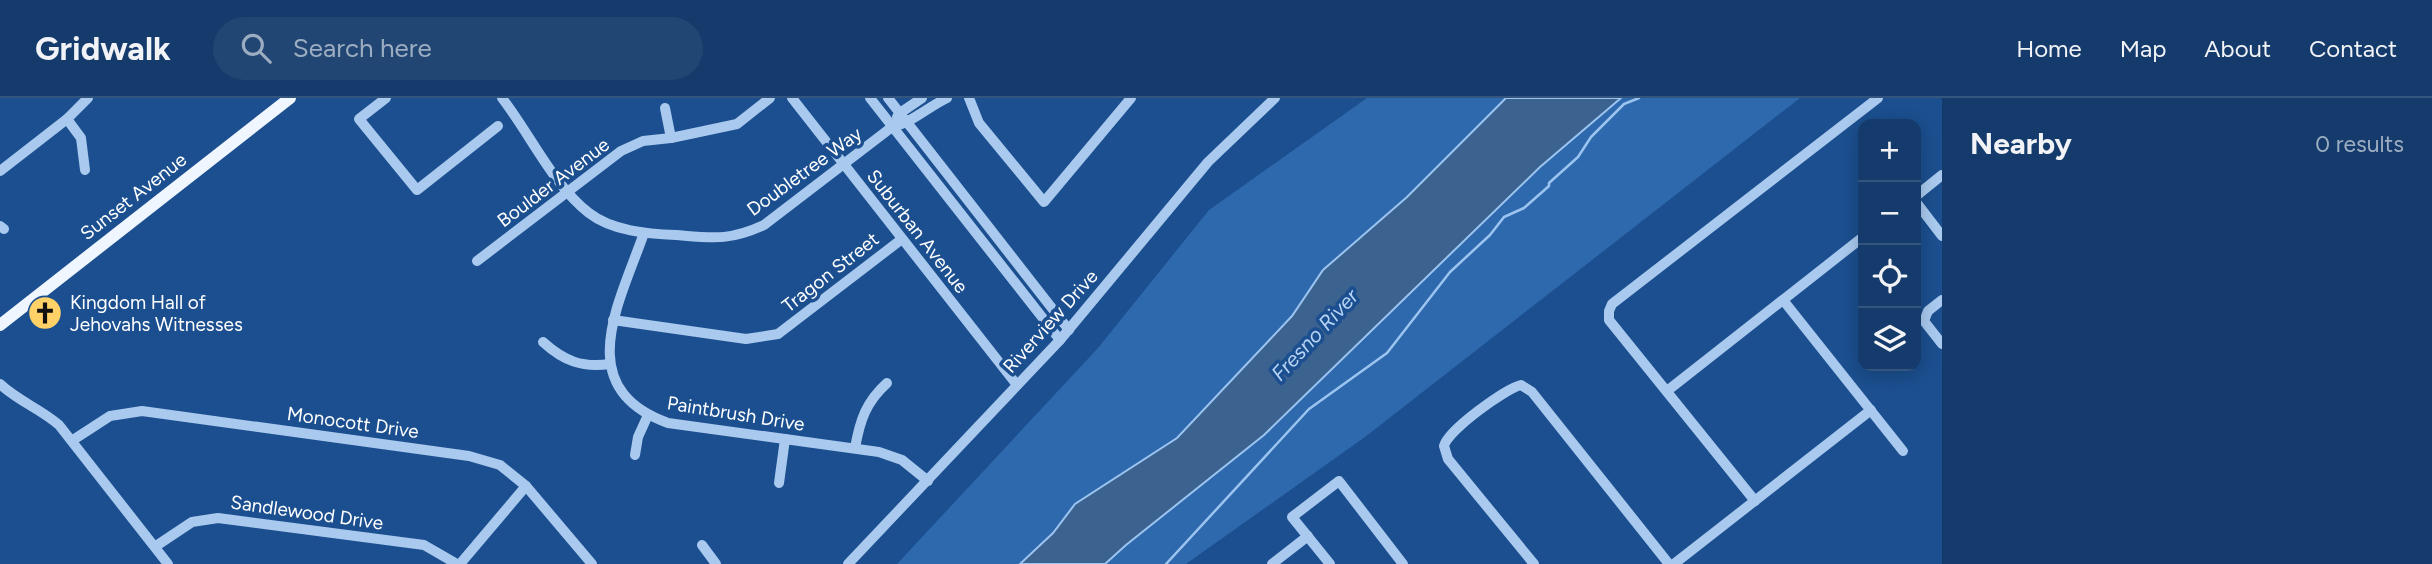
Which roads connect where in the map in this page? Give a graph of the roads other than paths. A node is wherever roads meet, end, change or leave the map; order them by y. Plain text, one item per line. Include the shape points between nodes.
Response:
1 (88, 98) edge
2 (290, 98) edge
3 (386, 98) edge
4 (502, 98) edge
5 (770, 98) edge
6 (792, 98) edge
7 (870, 98) edge
8 (888, 98) edge
9 (922, 98) edge
10 (947, 98) edge
11 (970, 98) edge
12 (1131, 98) edge
13 (1275, 98) edge
14 (1878, 98) edge
15 (665, 108) dead end
16 (900, 113) junction
17 (67, 119) junction
18 (907, 123) junction
19 (892, 127) junction
20 (496, 128) dead end
21 (671, 138) junction
22 (844, 164) junction
23 (85, 170) dead end
24 (0, 171) edge
25 (1942, 175) edge
26 (567, 191) junction
27 (1921, 192) edge
28 (1921, 209) edge
29 (644, 233) junction
30 (1942, 236) edge
31 (902, 239) junction
32 (1858, 241) edge
33 (477, 261) dead end
34 (1783, 300) junction
35 (1942, 300) edge
36 (613, 320) junction
37 (0, 325) edge
38 (1069, 330) junction
39 (1060, 340) junction
40 (543, 342) dead end
41 (1942, 344) edge
42 (610, 364) junction
43 (887, 383) dead end
44 (0, 384) edge
45 (1017, 385) junction
46 (1667, 391) junction
47 (1871, 410) junction
48 (648, 415) junction
49 (785, 439) junction
50 (73, 440) junction
51 (855, 448) junction
52 (1903, 451) dead end
53 (635, 455) dead end
54 (928, 481) junction
55 (779, 482) dead end
56 (526, 486) junction
57 (1755, 501) junction
58 (1308, 536) junction
59 (702, 545) dead end
60 (156, 546) junction
61 (168, 564) edge
62 (458, 564) edge
63 (592, 564) edge
64 (716, 564) edge
65 (848, 564) edge
66 (1272, 564) edge
67 (1330, 564) edge
68 (1403, 564) edge
69 (1534, 564) edge
70 (1671, 564) edge

1 - 17 street
2 - 37 main road, Sunset Avenue
3 - 20 street via 359,119 417,190
4 - 26 street, Doubletree Way
5 - 21 street, Boulder Avenue via 737,124
6 - 22 street, Suburban Avenue
7 - 19 street
8 - 16 street
9 - 16 street, Doubletree Way
10 - 18 street, Doubletree Way
11 - 12 street via 979,123 1044,202
13 - 38 street, Riverview Drive via 1193,179
14 - 46 street via 1612,304 1609,320
15 - 21 street
16 - 18 street
16 - 19 street, Doubletree Way
17 - 23 street via 81,138
17 - 24 street
18 - 19 street, Doubletree Way
18 - 38 street
19 - 22 street, Doubletree Way
19 - 39 street
21 - 26 street, Boulder Avenue via 643,141 621,151
22 - 29 street, Doubletree Way via 764,225 741,236
22 - 31 street, Suburban Avenue
25 - 27 street
26 - 29 street, Doubletree Way via 591,214
26 - 33 street, Boulder Avenue
28 - 30 street
29 - 36 street, Paintbrush Drive
31 - 36 street, Tragon Street via 778,334 746,339
31 - 45 street, Suburban Avenue
32 - 34 street
34 - 46 street
34 - 47 street
35 - 41 street via 1924,321
36 - 42 street, Paintbrush Drive
38 - 39 street, Riverview Drive
39 - 45 street, Riverview Drive
40 - 42 street via 573,362
42 - 48 street, Paintbrush Drive via 626,397
43 - 51 street via 864,409
44 - 50 street via 48,415
45 - 54 street, Riverview Drive
46 - 57 street
47 - 52 street
47 - 57 street
48 - 49 street, Paintbrush Drive via 668,423
48 - 53 street
49 - 51 street, Paintbrush Drive
49 - 55 street
50 - 56 street, Monocott Drive via 110,416 142,411 469,456 500,465
50 - 60 street
51 - 54 street, Paintbrush Drive via 902,460
54 - 65 street, Riverview Drive
56 - 62 street
56 - 63 street, Monocott Drive
57 - 70 street
58 - 66 street
58 - 67 street
58 - 68 street via 1292,517 1339,481
59 - 64 street
60 - 61 street
60 - 62 street, Sandlewood Drive via 192,522 218,518 424,545
69 - 70 street via 1448,459 1444,446 1460,427 1521,385 1532,392

